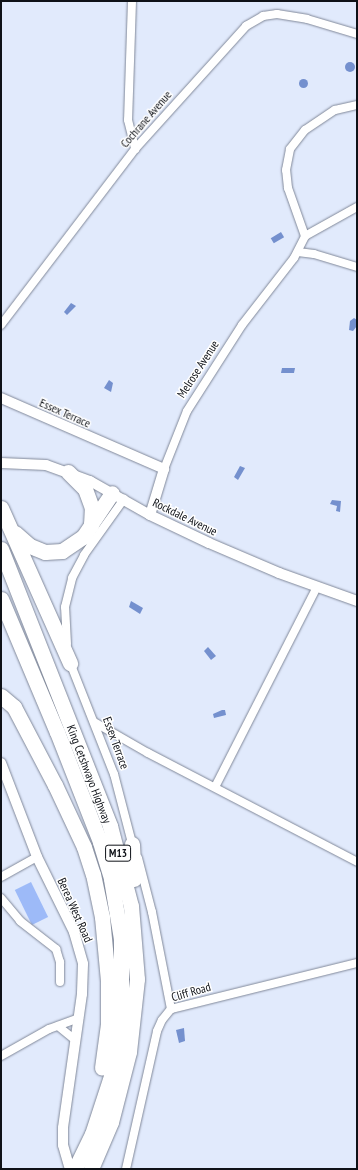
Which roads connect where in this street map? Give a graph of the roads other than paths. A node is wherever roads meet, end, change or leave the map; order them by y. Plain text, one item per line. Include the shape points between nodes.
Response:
1 (132, 1) edge
2 (357, 34) edge
3 (357, 105) edge
4 (135, 149) junction
5 (357, 207) edge
6 (305, 236) junction
7 (298, 252) junction
8 (357, 267) edge
9 (1, 325) edge
10 (1, 398) edge
11 (1, 463) edge
12 (164, 469) junction
13 (68, 472) junction
14 (118, 496) junction
15 (1, 508) edge
16 (150, 515) junction
17 (91, 525) junction
18 (11, 530) junction
19 (1, 549) edge
20 (317, 587) junction
21 (1, 599) edge
22 (357, 601) edge
23 (70, 663) junction
24 (1, 696) edge
25 (94, 722) junction
26 (1, 763) edge
27 (216, 788) junction
28 (132, 844) junction
29 (37, 857) junction
30 (357, 862) edge
31 (1, 877) edge
32 (1, 898) edge
33 (357, 963) edge
34 (60, 982) dead end
35 (171, 1009) junction
36 (78, 1018) junction
37 (58, 1026) junction
38 (75, 1040) junction
39 (129, 1052) junction
40 (1, 1056) edge
41 (92, 1134) junction
42 (70, 1169) edge
43 (75, 1169) edge
44 (91, 1169) edge
45 (126, 1169) edge

1 - 4 street via 128,120
2 - 4 street, Cochrane Avenue via 292,16 276,14 256,19 239,32
3 - 6 street via 335,110 305,130 290,149 286,170 288,188
4 - 9 street, Cochrane Avenue
5 - 6 street
6 - 7 street, Melrose Avenue
7 - 8 street via 314,254
7 - 12 street, Melrose Avenue via 242,325 198,393 179,426
10 - 12 street, Essex Terrace
11 - 13 street, Rockdale Avenue via 46,465
12 - 16 street, Melrose Avenue
13 - 14 street, Rockdale Avenue
13 - 17 highway via 87,495 92,508
14 - 16 street, Rockdale Avenue
14 - 17 highway
14 - 23 street, Essex Terrace via 72,578 65,618
15 - 18 highway
16 - 20 street, Rockdale Avenue via 209,544
17 - 18 highway via 75,545 54,552 30,546
18 - 23 highway
19 - 39 highway, King Cetshwayo Highway / M13 via 102,806 122,865 131,906 137,979
20 - 22 street, Rockdale Avenue
20 - 27 street
21 - 41 highway, King Cetshwayo Highway / M13 via 85,802 106,861 117,907 122,958 121,1007 111,1076
23 - 25 street, Essex Terrace
24 - 41 highway via 10,701 17,712 70,816 84,848 97,893 104,936 109,1012
25 - 27 street
25 - 28 street, Essex Terrace via 116,780
26 - 29 street, Berea West Road
27 - 30 street
28 - 35 street, Essex Terrace via 145,884
28 - 39 highway via 131,860 142,934 143,974 138,1023
29 - 31 street
29 - 36 street, Berea West Road via 74,932 80,953 83,977
32 - 34 street via 20,920 56,949 60,962
33 - 35 street, Cliff Road
35 - 45 street, Cliff Road via 157,1031
36 - 37 street
36 - 38 street, Berea West Road
37 - 38 street
37 - 40 street
38 - 42 street, Berea West Road via 63,1128 63,1145
39 - 44 highway, King Cetshwayo Highway / M13 via 111,1122
41 - 43 highway, King Cetshwayo Highway / M13

